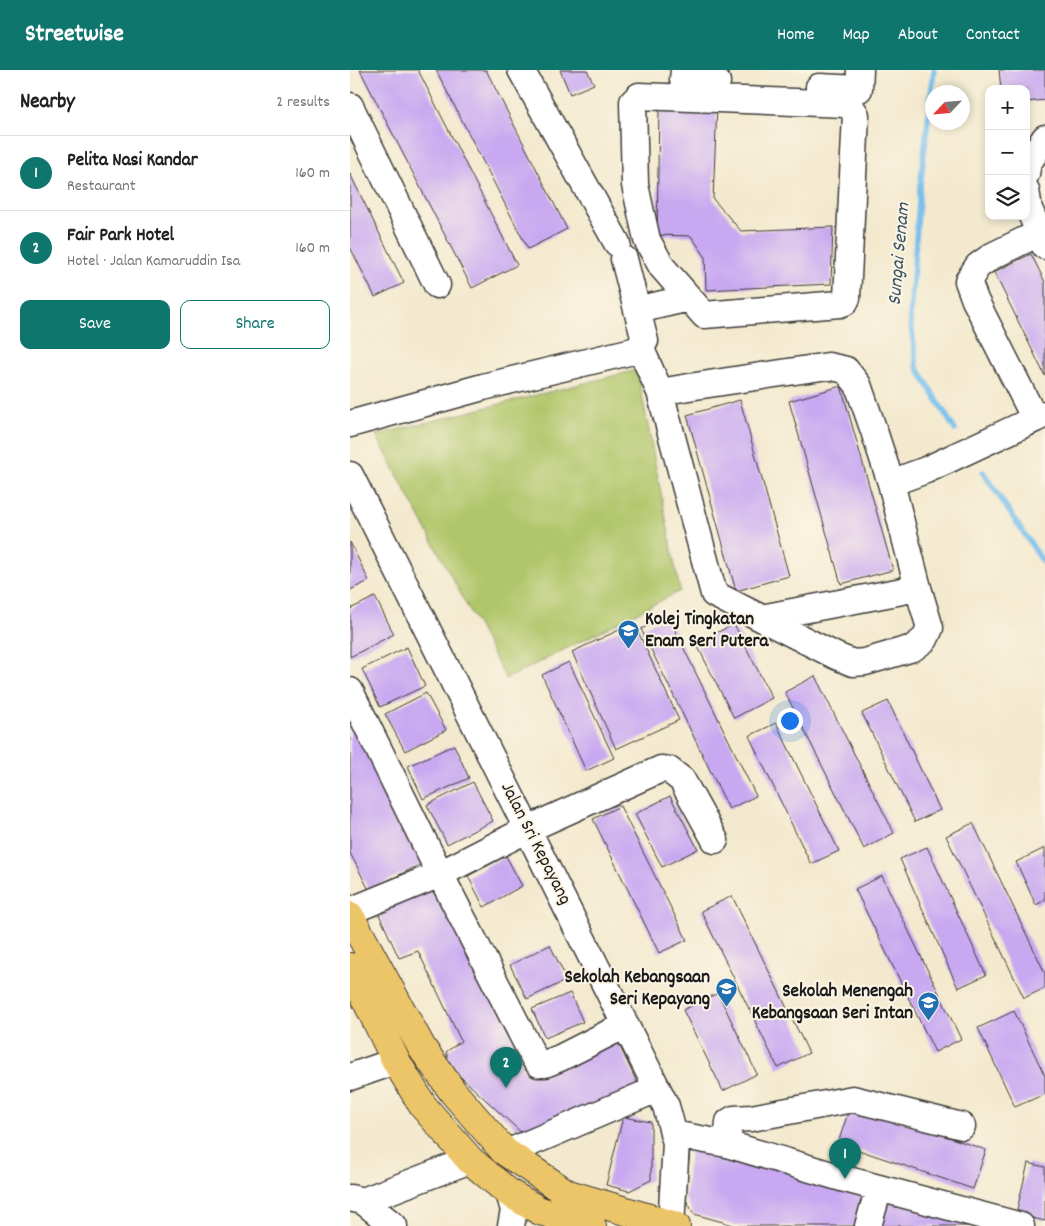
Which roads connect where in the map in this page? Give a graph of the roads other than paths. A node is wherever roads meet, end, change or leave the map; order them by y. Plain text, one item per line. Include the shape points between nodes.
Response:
1 (521, 70) edge
2 (684, 70) edge
3 (860, 70) edge
4 (350, 106) edge
5 (1045, 138) edge
6 (1030, 160) edge
7 (1030, 211) edge
8 (1043, 236) edge
9 (623, 259) junction
10 (662, 267) junction
11 (437, 285) dead end
12 (689, 298) junction
13 (637, 310) junction
14 (640, 347) junction
15 (660, 392) junction
16 (1040, 417) edge
17 (350, 424) edge
18 (350, 475) edge
19 (891, 483) junction
20 (918, 588) junction
21 (761, 618) junction
22 (350, 690) edge
23 (528, 829) junction
24 (715, 840) dead end
25 (440, 874) junction
26 (350, 911) edge
27 (350, 916) edge
28 (350, 968) edge
29 (626, 1025) junction
30 (396, 1061) junction
31 (350, 1077) edge
32 (657, 1089) junction
33 (452, 1092) junction
34 (962, 1126) dead end
35 (673, 1134) junction
36 (727, 1144) junction
37 (504, 1151) junction
38 (470, 1160) junction
39 (878, 1188) junction
40 (509, 1193) junction
41 (356, 1200) edge
42 (539, 1218) edge
43 (394, 1226) edge
44 (512, 1226) edge
45 (592, 1226) edge
46 (672, 1226) edge
47 (868, 1226) edge
48 (1021, 1226) edge

1 - 9 street
2 - 3 street via 683,80 859,89
4 - 11 street
5 - 6 street
7 - 8 street
8 - 16 street via 992,256 978,266 968,281 975,300
9 - 10 street
9 - 13 street
10 - 12 street
10 - 12 street via 647,240 635,185 633,102 636,98 846,104 851,107 856,115 845,302 704,315
12 - 13 street
13 - 14 street via 645,341
14 - 15 street
14 - 17 street
15 - 19 street via 828,366 846,370 858,385
15 - 21 street via 714,594
16 - 19 street
18 - 23 street, Jalan Sri Kepayang
19 - 20 street
20 - 21 street
20 - 21 street via 930,628 925,639 913,648 865,662 852,663
22 - 25 street
23 - 24 street via 661,769 669,770 682,780
23 - 25 street
23 - 29 street, Jalan Sri Kepayang
25 - 26 street
25 - 29 street via 539,1064 560,1058
27 - 33 main road via 422,1048
28 - 30 main road
29 - 32 street, Jalan Sri Kepayang
30 - 31 street
30 - 33 main road via 401,1065 414,1066
30 - 38 main road via 423,1106
32 - 35 street, Jalan Sri Kepayang via 666,1106
32 - 37 street via 516,1149
33 - 37 main road
34 - 36 street via 853,1100 734,1119 729,1122
35 - 36 street
35 - 46 street, Jalan Sri Kepayang via 676,1143
36 - 39 street
37 - 42 main road via 507,1168 534,1191
37 - 46 main road via 568,1194
38 - 40 main road
38 - 41 street
39 - 47 street
39 - 48 street
40 - 42 main road
40 - 44 street via 514,1210
41 - 43 street
42 - 45 main road

